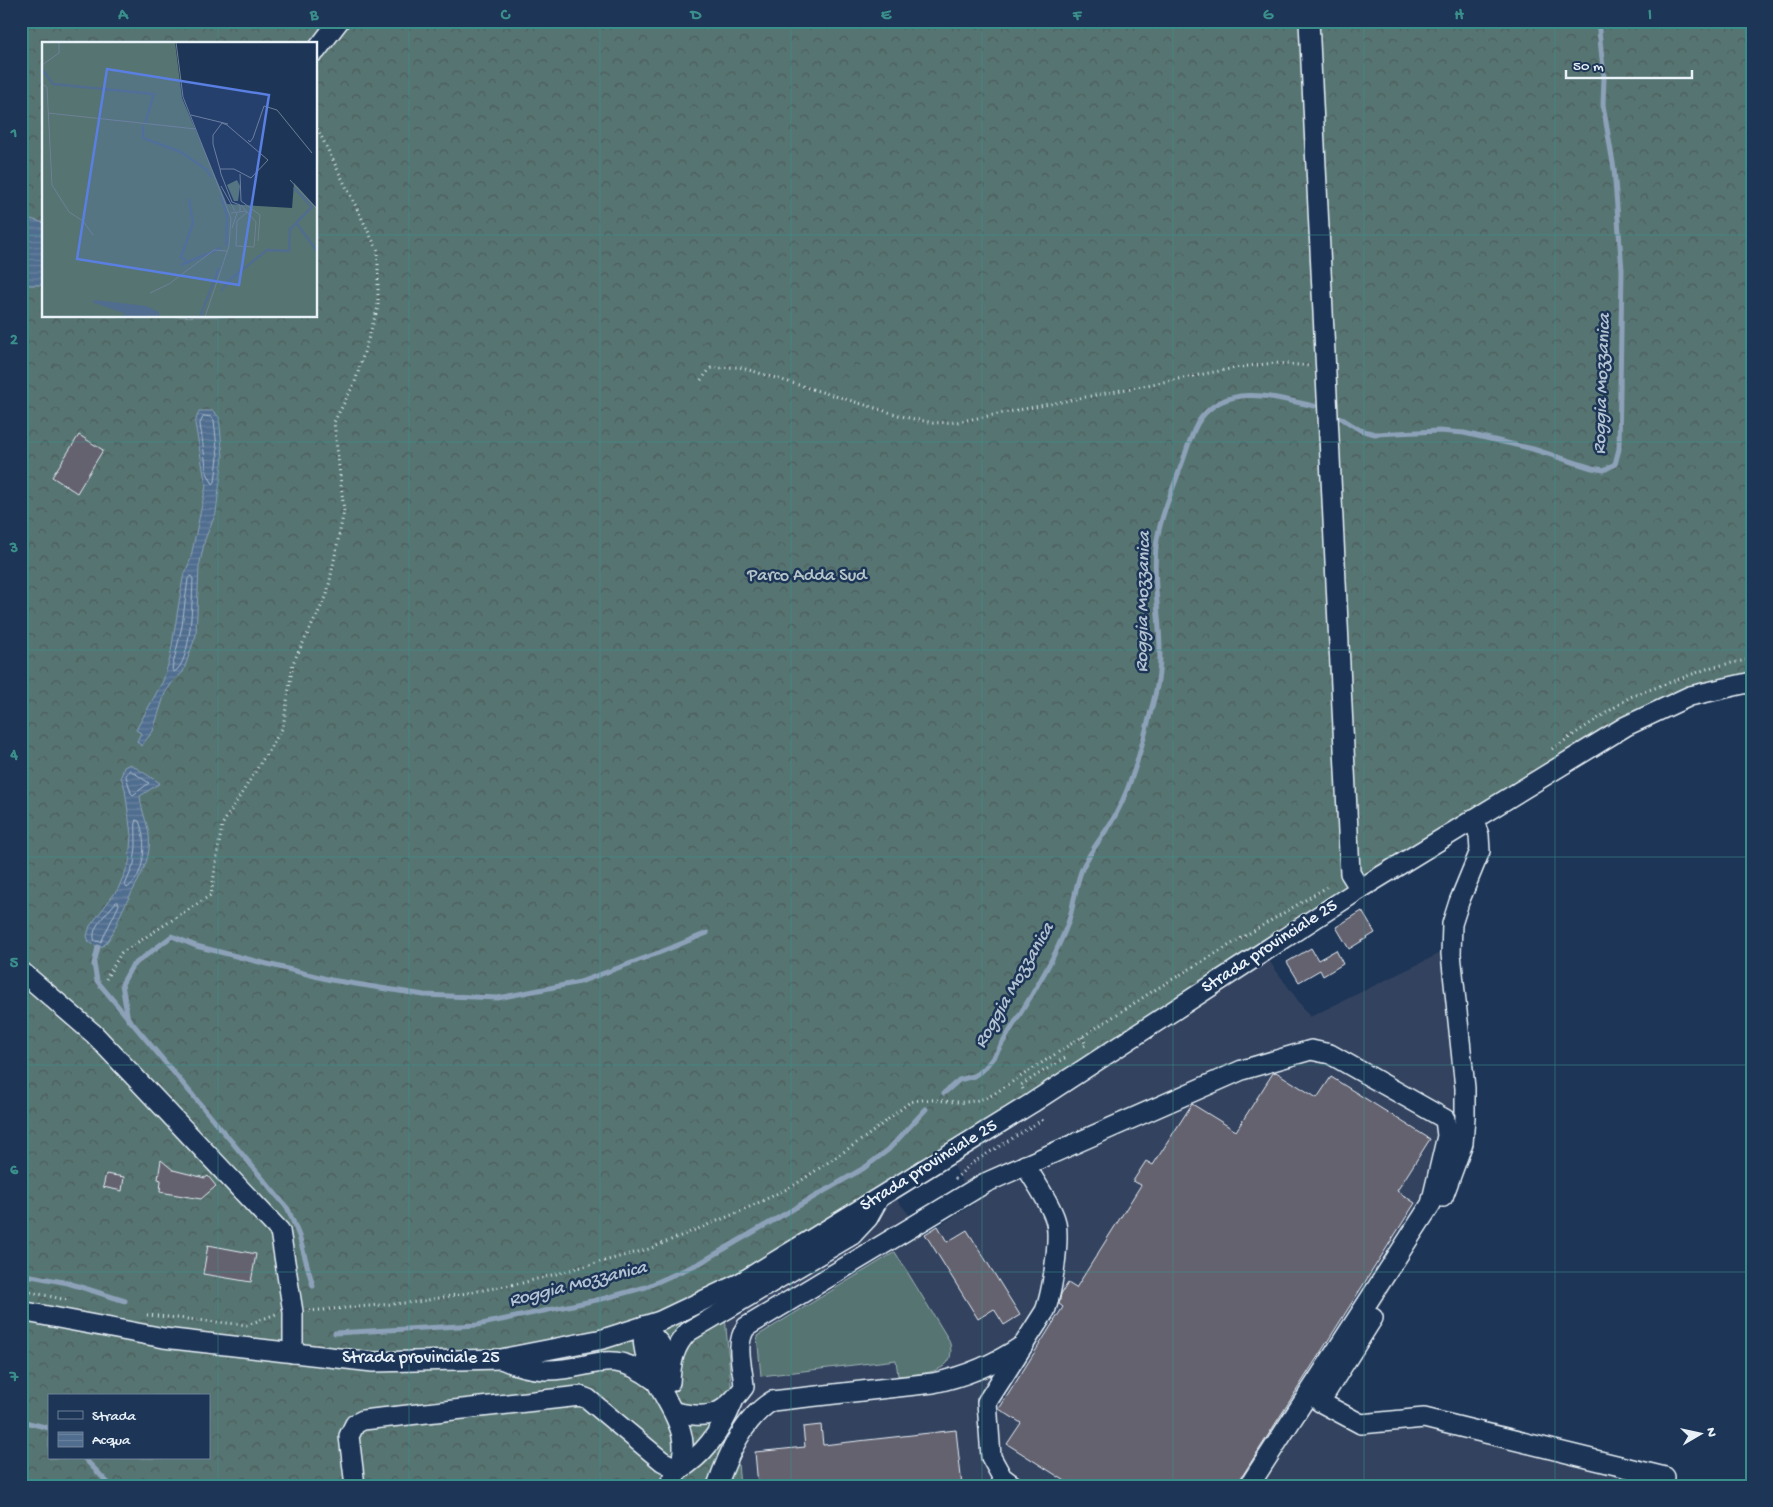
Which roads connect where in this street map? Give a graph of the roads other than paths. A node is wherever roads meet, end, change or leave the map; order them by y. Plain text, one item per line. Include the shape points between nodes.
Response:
1 (340, 21) edge
2 (1309, 21) edge
3 (318, 48) edge
4 (1752, 682) edge
5 (1473, 819) junction
6 (1355, 881) junction
7 (21, 971) edge
8 (1025, 1165) junction
9 (881, 1196) junction
10 (21, 1311) edge
11 (644, 1326) junction
12 (1023, 1345) junction
13 (293, 1353) junction
14 (501, 1359) junction
15 (663, 1381) junction
16 (734, 1402) junction
17 (674, 1412) junction
18 (679, 1470) junction
19 (354, 1486) edge
20 (668, 1486) edge
21 (717, 1486) edge
22 (1014, 1486) edge
23 (1249, 1486) edge
24 (1664, 1486) edge

1 - 3 street
2 - 6 street
4 - 5 street, Strada provinciale 25 via 1690,696 1626,726
5 - 6 street, Strada provinciale 25
5 - 24 street via 1479,835 1480,852 1454,917 1451,954 1465,1088 1463,1143 1435,1217 1320,1402 1362,1424 1424,1418 1665,1478
6 - 9 street, Strada provinciale 25 via 1032,1102
7 - 13 street via 94,1034 280,1231 293,1312
8 - 12 street via 1056,1220 1051,1294 1045,1311
8 - 16 street via 984,1183 746,1327 740,1336 739,1350 744,1387
8 - 23 street via 1242,1070 1312,1050 1330,1054 1445,1119 1447,1136 1431,1204
9 - 11 street, Strada provinciale 25 via 740,1283
9 - 15 street via 852,1236 688,1332 682,1338
10 - 13 street, Strada provinciale 25 via 164,1338
11 - 14 street, Strada provinciale 25 via 566,1347
11 - 15 street via 646,1362
12 - 21 street via 989,1366 933,1383 772,1401 732,1446
12 - 22 street via 987,1402 991,1458 1002,1477
13 - 14 street, Strada provinciale 25 via 373,1362
14 - 15 street via 517,1366 546,1370 596,1361 622,1362
15 - 17 street
16 - 17 street via 710,1416
16 - 18 street via 725,1422 693,1461
17 - 18 street via 683,1448
18 - 19 street via 662,1461 588,1399 580,1396 363,1420 355,1424 349,1436
18 - 20 street

